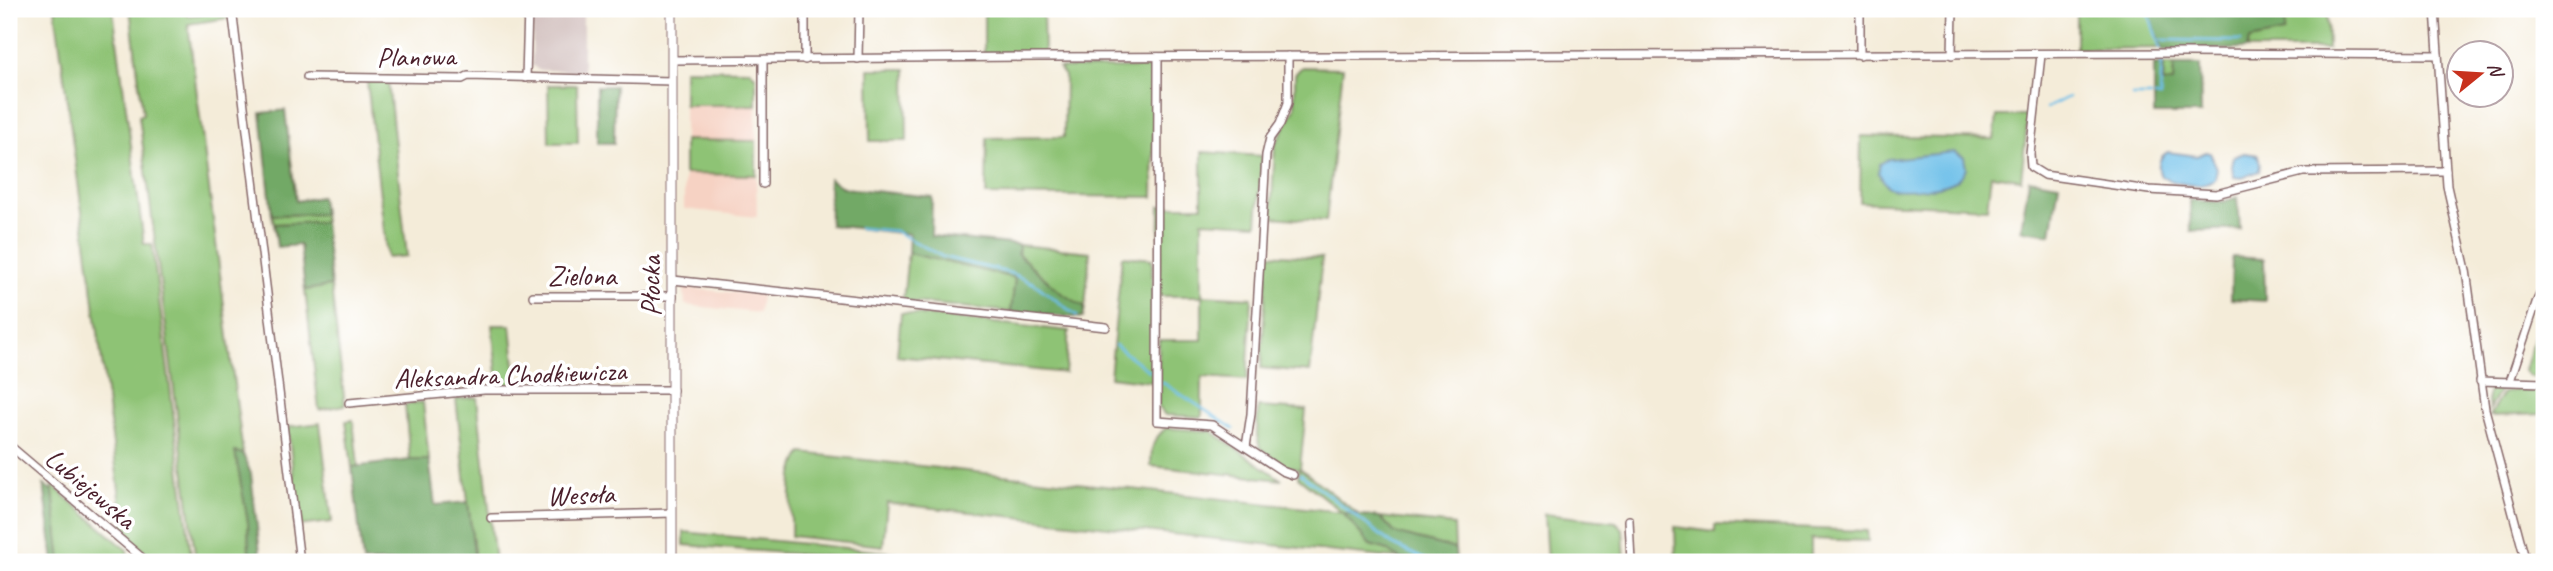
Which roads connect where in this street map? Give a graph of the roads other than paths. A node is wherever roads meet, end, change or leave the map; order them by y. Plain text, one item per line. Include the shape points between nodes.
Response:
1 (232, 9) edge
2 (528, 9) edge
3 (672, 9) edge
4 (805, 9) edge
5 (859, 9) edge
6 (1860, 9) edge
7 (1953, 9) edge
8 (2435, 9) edge
9 (1860, 55) junction
10 (1952, 55) junction
11 (2041, 55) junction
12 (2438, 55) junction
13 (1288, 56) junction
14 (1158, 57) junction
15 (858, 59) junction
16 (672, 60) junction
17 (763, 60) junction
18 (805, 60) junction
19 (307, 77) dead end
20 (526, 78) junction
21 (672, 80) junction
22 (2446, 171) junction
23 (763, 184) dead end
24 (673, 281) junction
25 (2544, 286) edge
26 (533, 296) dead end
27 (673, 296) junction
28 (1106, 327) dead end
29 (2480, 381) junction
30 (2510, 381) junction
31 (2544, 383) edge
32 (673, 390) junction
33 (349, 403) dead end
34 (9, 445) edge
35 (1246, 447) junction
36 (1293, 475) dead end
37 (672, 513) junction
38 (491, 518) dead end
39 (1629, 520) dead end
40 (147, 562) edge
41 (300, 562) edge
42 (672, 562) edge
43 (1630, 562) edge
44 (2526, 562) edge

1 - 41 street
2 - 20 street
3 - 16 street, Płocka
4 - 18 street
5 - 15 street
6 - 9 street
7 - 10 street
8 - 12 street
9 - 10 street
9 - 13 street
10 - 11 street
11 - 12 street
11 - 22 street via 2030,154 2031,167 2044,175 2216,194 2303,172
12 - 22 street
13 - 14 street
13 - 35 street via 1288,103 1266,155
14 - 15 street
14 - 35 street via 1155,415 1159,422 1212,425
15 - 18 street
16 - 17 street
16 - 21 street, Płocka
17 - 18 street
17 - 23 street
19 - 20 street, Planowa
20 - 21 street, Planowa
21 - 24 street, Płocka
22 - 29 street via 2466,270
24 - 27 street, Płocka
24 - 28 street
25 - 30 street
26 - 27 street, Zielona
27 - 32 street, Płocka
29 - 30 street
29 - 44 street
30 - 31 street
32 - 33 street, Aleksandra Chodkiewicza via 484,390
32 - 37 street, Płocka
34 - 40 street, Lubiejewska
35 - 36 street
37 - 38 street, Wesoła
37 - 42 street, Płocka
39 - 43 street

